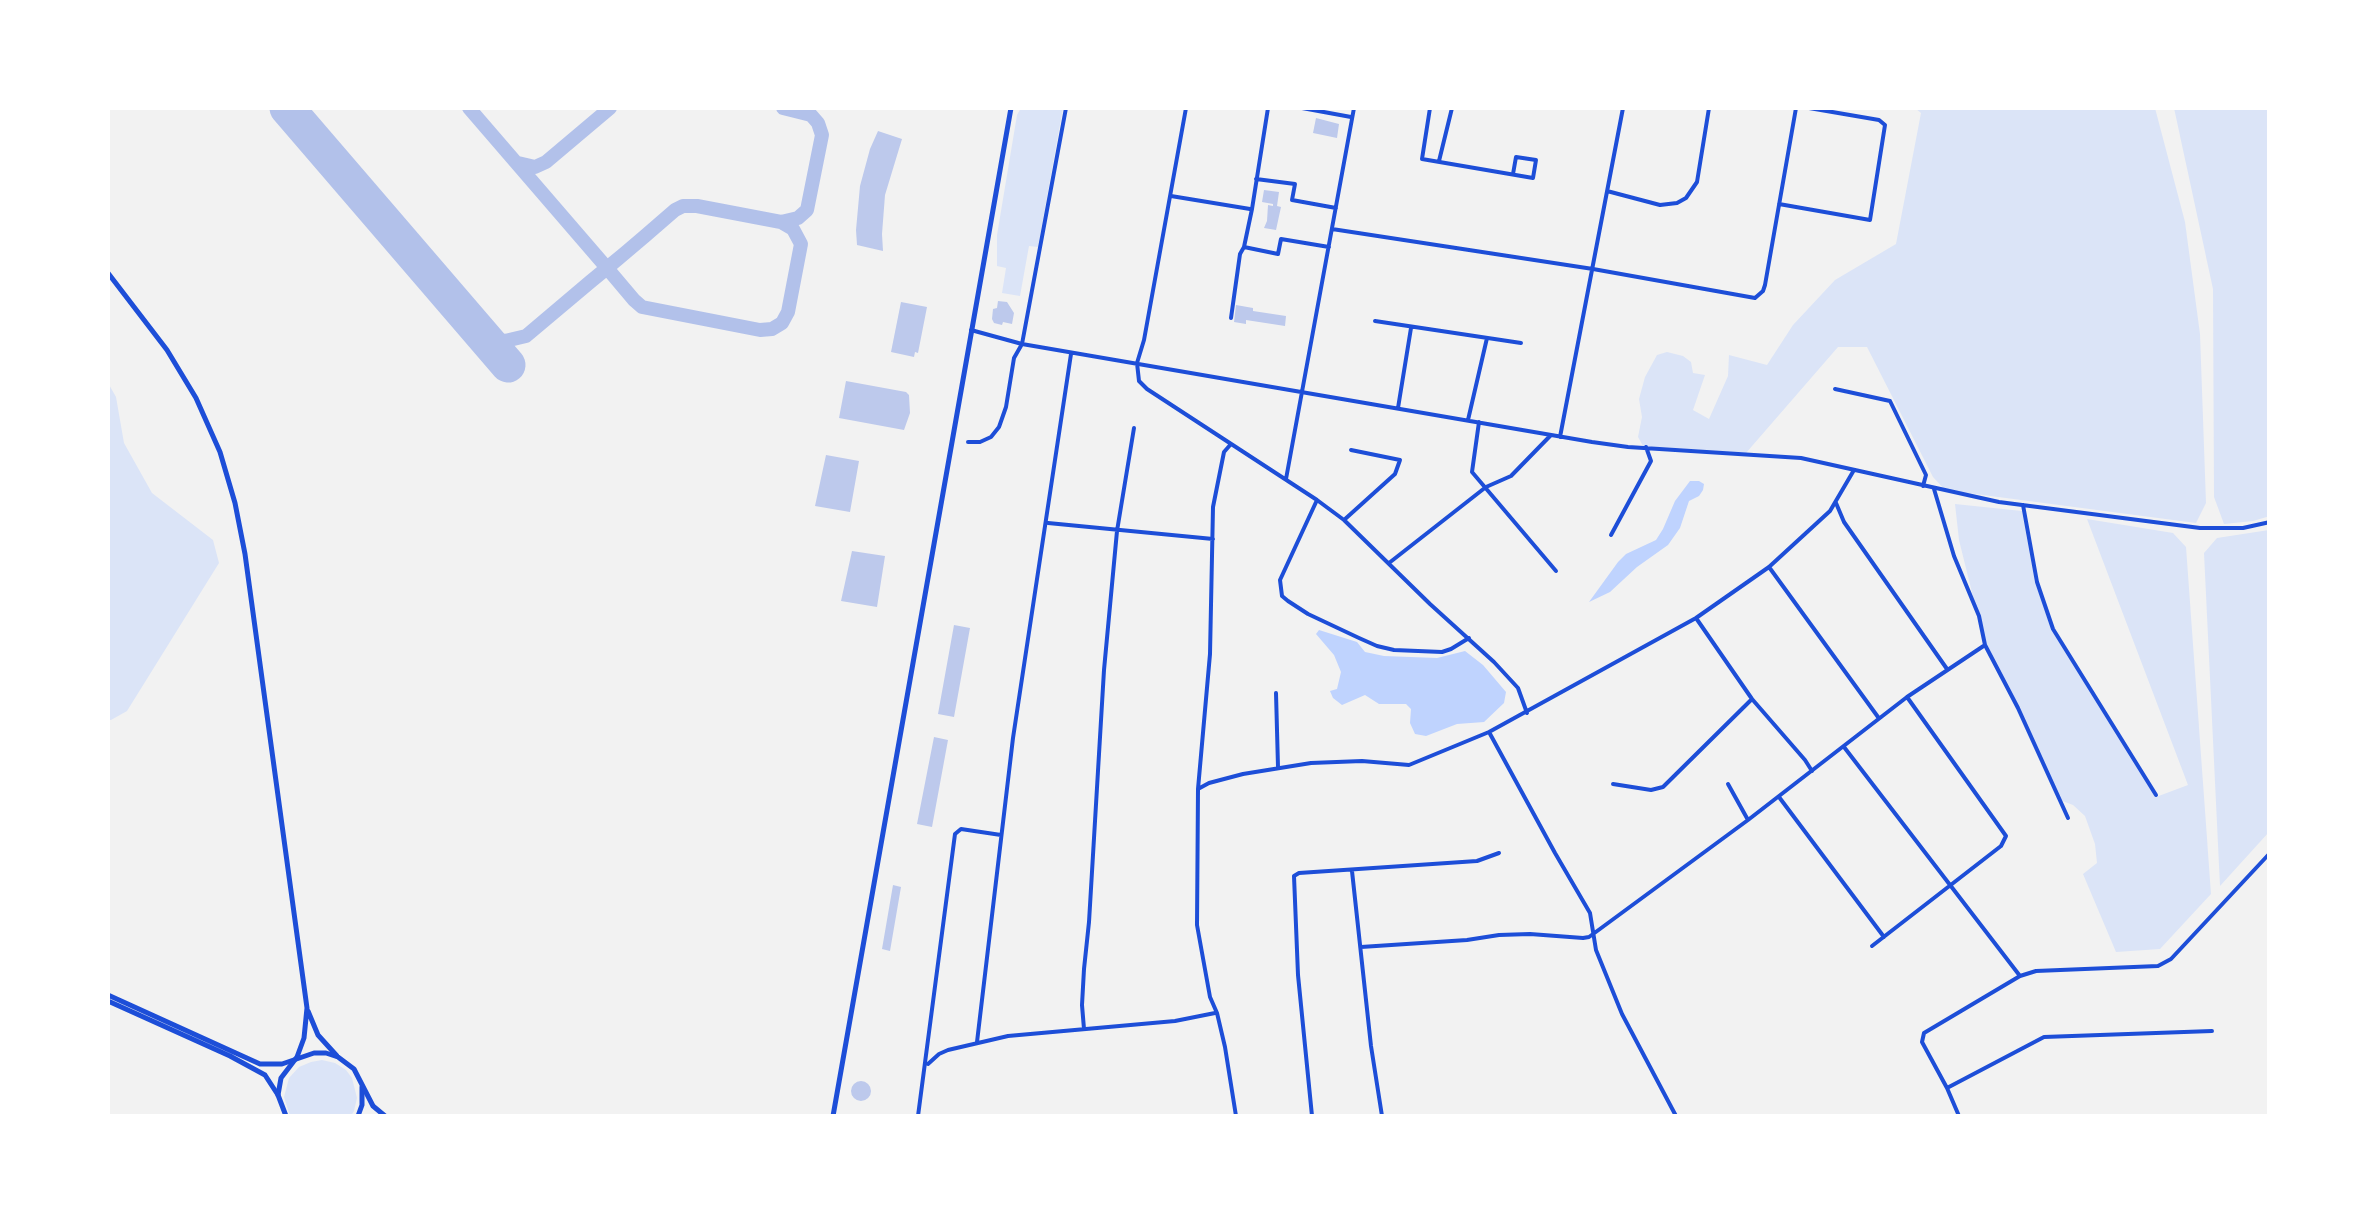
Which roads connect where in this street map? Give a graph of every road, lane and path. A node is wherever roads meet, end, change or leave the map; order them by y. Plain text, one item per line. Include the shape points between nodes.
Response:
1 (1011, 108) edge
2 (1066, 108) edge
3 (1186, 108) edge
4 (1268, 108) edge
5 (1302, 108) edge
6 (1354, 108) edge
7 (1430, 108) edge
8 (1452, 108) edge
9 (1622, 108) edge
10 (1709, 108) edge
11 (1796, 108) edge
12 (1809, 108) edge
13 (1352, 117) junction
14 (1439, 161) junction
15 (1513, 174) junction
16 (1255, 179) junction
17 (1607, 191) junction
18 (1171, 196) junction
19 (1779, 204) junction
20 (1336, 208) junction
21 (1252, 209) junction
22 (1332, 229) junction
23 (1244, 247) junction
24 (1329, 247) junction
25 (1593, 269) junction
26 (108, 273) edge
27 (1232, 318) dead end
28 (1375, 321) dead end
29 (1411, 327) junction
30 (972, 330) junction
31 (1486, 338) junction
32 (1022, 344) junction
33 (1521, 344) dead end
34 (1071, 352) junction
35 (1137, 363) junction
36 (1835, 389) dead end
37 (1304, 391) junction
38 (1398, 408) junction
39 (1468, 420) junction
40 (1479, 422) junction
41 (1134, 428) dead end
42 (1552, 435) junction
43 (1560, 437) junction
44 (968, 442) dead end
45 (1231, 444) junction
46 (1646, 447) junction
47 (1351, 450) dead end
48 (1854, 470) junction
49 (1286, 479) junction
50 (1923, 486) junction
51 (1486, 487) junction
52 (1934, 489) junction
53 (1317, 500) junction
54 (1836, 503) junction
55 (2022, 505) junction
56 (1344, 520) junction
57 (2270, 522) edge
58 (1046, 523) junction
59 (1117, 532) junction
60 (1611, 534) dead end
61 (1213, 539) junction
62 (1388, 563) junction
63 (1769, 567) junction
64 (1556, 571) dead end
65 (1696, 618) junction
66 (1469, 638) junction
67 (1985, 646) junction
68 (1948, 669) junction
69 (1276, 693) dead end
70 (1907, 698) junction
71 (1752, 699) junction
72 (1527, 713) junction
73 (1880, 718) junction
74 (1490, 732) junction
75 (1844, 747) junction
76 (1278, 767) junction
77 (1812, 771) junction
78 (1614, 784) dead end
79 (1728, 784) dead end
80 (1198, 790) junction
81 (2156, 795) dead end
82 (1780, 797) junction
83 (2068, 818) dead end
84 (1748, 820) junction
85 (1001, 836) junction
86 (1500, 853) dead end
87 (2270, 854) edge
88 (1352, 871) junction
89 (1950, 884) junction
90 (1594, 932) junction
91 (1884, 937) junction
92 (1872, 946) dead end
93 (1361, 947) junction
94 (2020, 976) junction
95 (108, 998) edge
96 (307, 1008) junction
97 (1217, 1012) junction
98 (1084, 1029) junction
99 (2212, 1031) dead end
100 (977, 1042) junction
101 (297, 1057) junction
102 (338, 1057) junction
103 (925, 1068) junction
104 (362, 1087) junction
105 (1947, 1088) junction
106 (278, 1095) junction
107 (286, 1116) edge
108 (358, 1116) edge
109 (384, 1116) edge
110 (833, 1116) edge
111 (918, 1116) edge
112 (1236, 1116) edge
113 (1312, 1116) edge
114 (1382, 1116) edge
115 (1676, 1116) edge
116 (1958, 1116) edge

1 - 30 main road
2 - 32 street
3 - 18 street
4 - 16 street
5 - 13 street
6 - 13 street
7 - 14 street via 1422,159
8 - 14 street
9 - 17 street
10 - 17 street via 1696,182 1686,198 1660,205
11 - 19 street
12 - 19 street via 1886,125 1870,220
13 - 20 street
14 - 15 street
15 - 15 street via 1533,178 1536,160 1516,157
16 - 20 street via 1294,184 1292,200
16 - 21 street
17 - 25 street
18 - 21 street
18 - 35 street
19 - 25 street via 1760,295
20 - 22 street
21 - 23 street
22 - 24 street
22 - 25 street
23 - 24 street via 1278,254 1281,238
23 - 27 street
24 - 37 street
25 - 43 street
26 - 96 main road via 196,398 234,503
28 - 29 street
29 - 31 street
29 - 38 street
30 - 32 street
30 - 110 main road
31 - 33 street
31 - 39 street
32 - 34 street
32 - 44 street via 999,428 984,441
34 - 35 street
34 - 58 street
35 - 37 street
35 - 45 street via 1147,389
36 - 50 street via 1890,401 1926,475
37 - 38 street
37 - 49 street
38 - 39 street
39 - 40 street
40 - 42 street
40 - 51 street via 1472,472
41 - 59 street
42 - 43 street
42 - 51 street via 1511,476
43 - 46 street
45 - 49 street
45 - 61 street via 1217,481
46 - 48 street via 1780,455
46 - 60 street via 1651,461
47 - 56 street via 1400,460 1395,474
48 - 50 street
48 - 54 street
49 - 53 street
50 - 52 street
51 - 62 street
51 - 64 street
52 - 55 street
52 - 67 street
53 - 56 street
53 - 66 street via 1280,580 1282,596 1377,646 1432,653
54 - 63 street
54 - 68 street
55 - 57 street via 2200,528
55 - 81 street via 2053,629
56 - 62 street
58 - 59 street
58 - 85 street
59 - 61 street
59 - 98 street
61 - 80 street
62 - 66 street
63 - 65 street
63 - 73 street
65 - 71 street
65 - 72 street
66 - 72 street via 1518,688
67 - 68 street
67 - 83 street
68 - 70 street
69 - 76 street
70 - 73 street
70 - 89 street via 2006,836
71 - 77 street
71 - 78 street via 1663,788
72 - 74 street
73 - 75 street
74 - 76 street via 1409,765 1346,760
74 - 90 street via 1590,913
75 - 77 street
75 - 89 street
76 - 80 street
77 - 82 street
79 - 84 street
80 - 97 street via 1197,925
82 - 84 street
82 - 91 street
84 - 90 street
85 - 100 street
85 - 103 street via 955,834
86 - 88 street via 1478,861
87 - 94 street via 2158,966
88 - 93 street
88 - 113 street via 1299,872 1292,879
89 - 91 street
89 - 94 street
90 - 93 street via 1584,938 1499,935
90 - 115 street via 1622,1014
91 - 92 street
93 - 114 street
94 - 105 street via 1924,1034
95 - 101 main road via 254,1062
95 - 106 main road via 253,1067
96 - 101 main road
96 - 102 main road via 318,1035
97 - 98 street
97 - 112 street
98 - 100 street
99 - 105 street via 2044,1037
100 - 103 street via 948,1050
101 - 102 main road
101 - 106 main road
102 - 104 main road
103 - 111 street
104 - 108 main road
104 - 109 main road
105 - 116 street
106 - 107 main road

